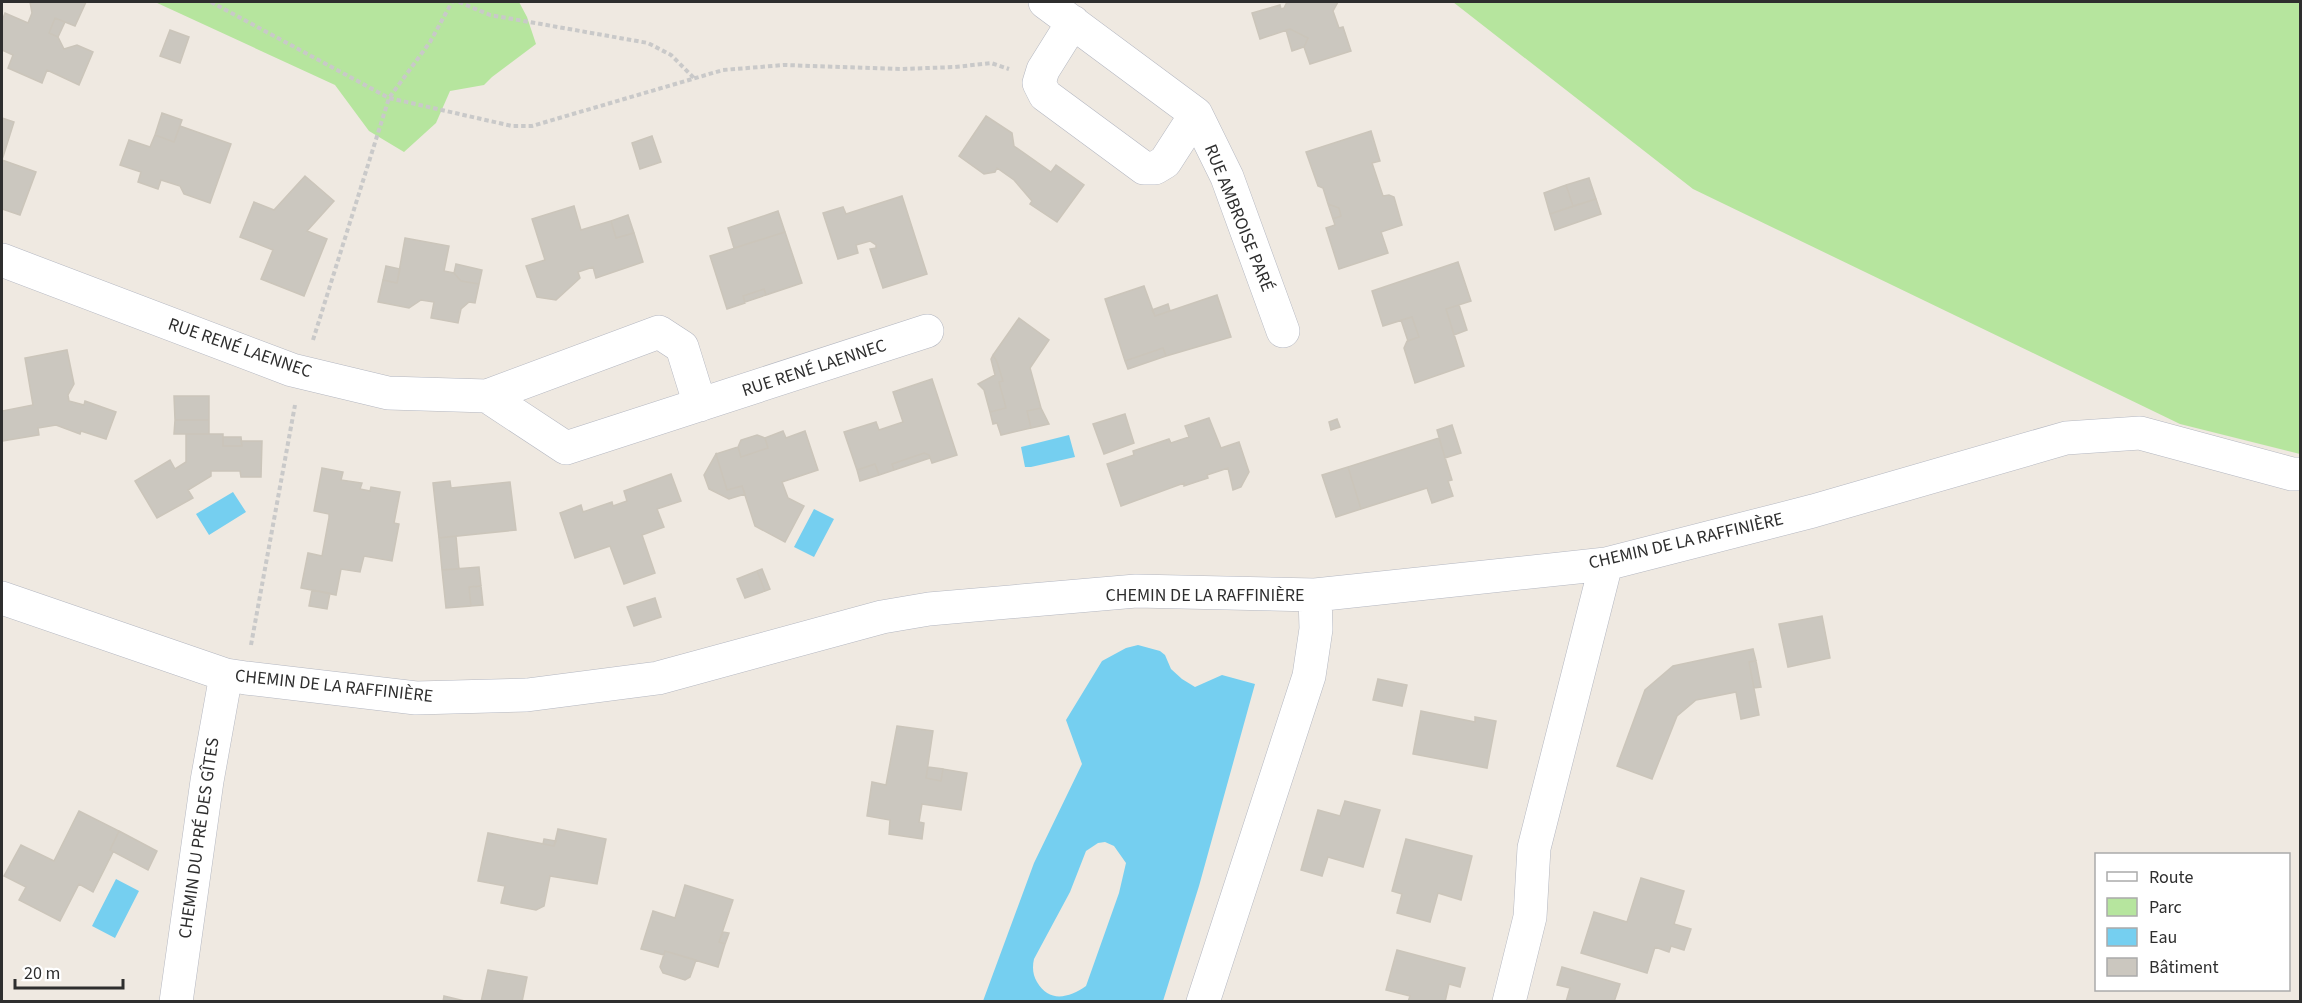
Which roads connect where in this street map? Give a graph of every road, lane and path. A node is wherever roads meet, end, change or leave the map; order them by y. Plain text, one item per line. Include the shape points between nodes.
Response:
1 (211, 2) edge
2 (452, 2) edge
3 (459, 2) edge
4 (1045, 2) edge
5 (1073, 22) junction
6 (695, 78) junction
7 (1039, 83) junction
8 (389, 98) junction
9 (1196, 114) junction
10 (2, 260) edge
11 (927, 331) dead end
12 (1283, 331) dead end
13 (303, 373) junction
14 (487, 396) junction
15 (700, 405) junction
16 (2301, 474) edge
17 (1606, 564) junction
18 (1315, 595) junction
19 (2, 598) edge
20 (236, 677) junction
21 (176, 1002) edge
22 (1203, 1002) edge
23 (1509, 1002) edge

1 - 8 path
2 - 8 path via 430,42
3 - 6 path via 490,15 648,43 671,56
4 - 5 street, RUE AMBROISE PARÉ
5 - 7 street
5 - 9 street, RUE AMBROISE PARÉ
6 - 7 path via 723,70 784,65 901,69 991,63
6 - 8 path via 532,126 512,126
7 - 9 street via 1045,95 1144,168 1155,168 1165,162
8 - 13 path
9 - 12 street, RUE AMBROISE PARÉ via 1227,177
10 - 13 street, RUE RENÉ LAENNEC
11 - 15 street, RUE RENÉ LAENNEC
13 - 14 street, RUE RENÉ LAENNEC via 388,393
13 - 20 path
14 - 15 street, RUE RENÉ LAENNEC via 566,448
14 - 15 street, RUE RENÉ LAENNEC via 659,332 682,347
16 - 17 street, CHEMIN DE LA RAFFINIÈRE via 2140,433 2066,438 1813,511
17 - 18 street, CHEMIN DE LA RAFFINIÈRE
17 - 23 street via 1534,848 1530,917
18 - 20 street, CHEMIN DE LA RAFFINIÈRE via 1136,591 929,609 882,617 658,678 527,695 416,698
18 - 22 street via 1316,629 1309,676
19 - 20 street, CHEMIN DE LA RAFFINIÈRE
20 - 21 street, CHEMIN DU PRÉ DES GÎTES via 207,781

